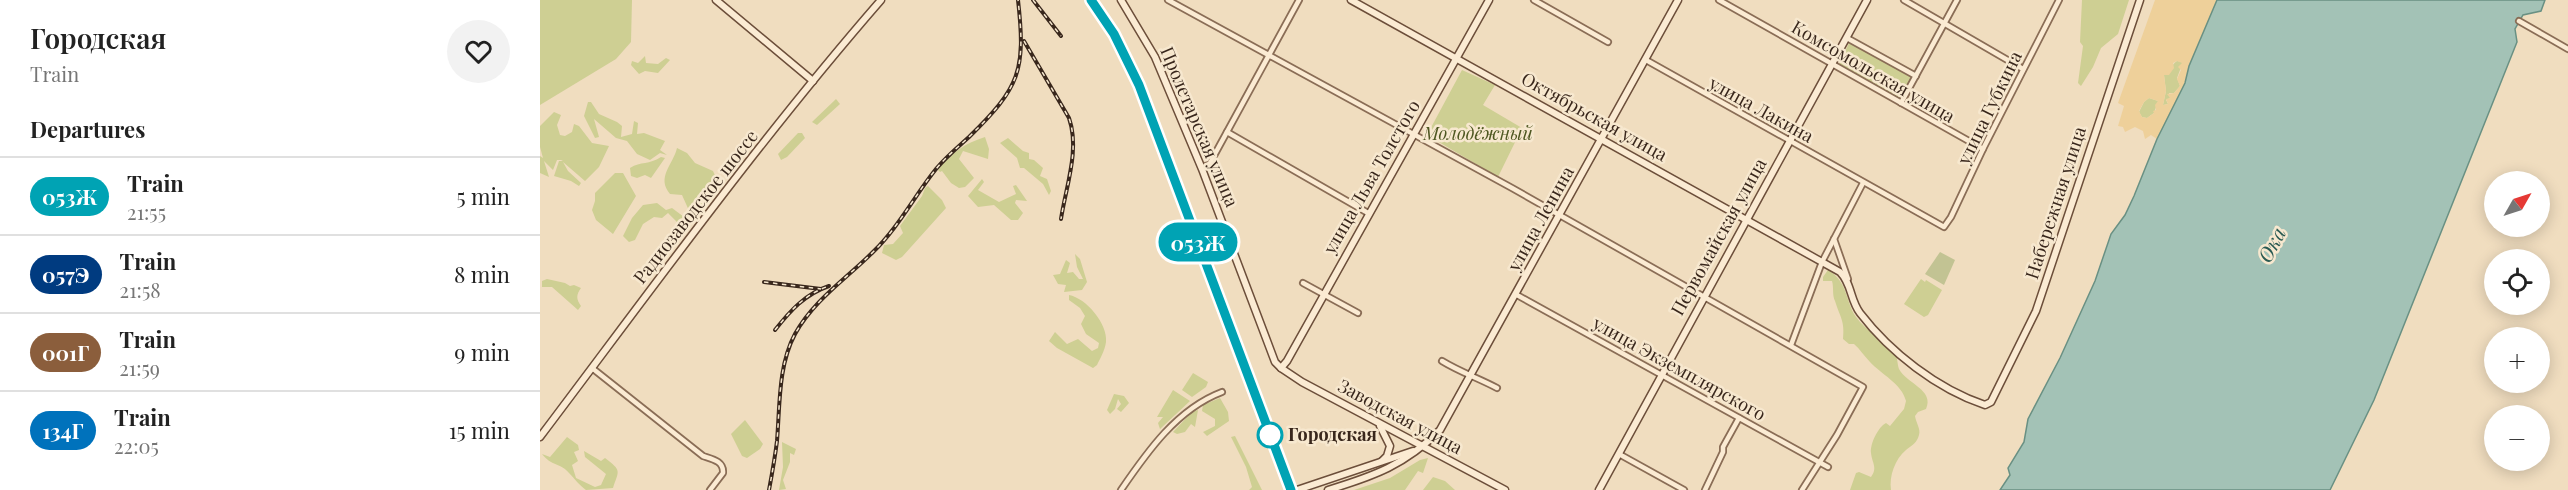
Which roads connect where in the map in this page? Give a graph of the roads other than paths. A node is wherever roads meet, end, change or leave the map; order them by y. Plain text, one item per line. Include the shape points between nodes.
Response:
1 (716, 0) edge
2 (881, 0) edge
3 (1121, 0) edge
4 (1168, 0) edge
5 (1299, 0) edge
6 (1351, 0) edge
7 (1489, 0) edge
8 (1534, 0) edge
9 (1678, 0) edge
10 (1719, 0) edge
11 (1867, 0) edge
12 (1904, 0) edge
13 (1957, 0) edge
14 (2059, 0) edge
15 (2140, 0) edge
16 (2519, 21) dead end
17 (1945, 23) junction
18 (1847, 38) junction
19 (1608, 42) dead end
20 (2568, 49) edge
21 (1269, 56) junction
22 (1458, 57) junction
23 (1646, 60) junction
24 (1833, 64) junction
25 (2024, 69) junction
26 (1916, 76) junction
27 (813, 81) junction
28 (1901, 103) junction
29 (1227, 132) junction
30 (1414, 135) junction
31 (1602, 139) junction
32 (1790, 141) junction
33 (1983, 149) junction
34 (1202, 169) junction
35 (1863, 183) junction
36 (1368, 213) junction
37 (1560, 215) junction
38 (1746, 218) junction
39 (1944, 226) joint
40 (1834, 239) junction
41 (1822, 262) junction
42 (1303, 283) dead end
43 (1850, 285) junction
44 (1323, 295) junction
45 (1517, 295) junction
46 (1704, 295) junction
47 (1358, 313) dead end
48 (1791, 345) junction
49 (1442, 360) dead end
50 (592, 368) junction
51 (1281, 368) junction
52 (1471, 375) junction
53 (1662, 376) junction
54 (1497, 388) dead end
55 (1222, 392) dead end
56 (1739, 418) junction
57 (1378, 423) junction
58 (540, 437) edge
59 (1421, 448) junction
60 (1619, 453) junction
61 (1403, 458) junction
62 (1821, 462) junction
63 (1379, 464) junction
64 (1828, 467) dead end
65 (710, 490) edge
66 (1121, 490) edge
67 (1297, 490) edge
68 (1328, 490) edge
69 (1505, 490) edge
70 (1599, 490) edge
71 (1684, 490) edge
72 (1705, 490) edge
73 (1802, 490) edge

1 - 27 street
2 - 27 street, Радиозаводское шоссе
3 - 34 street, Пролетарская улица via 1155,57
4 - 21 street
5 - 21 street
6 - 22 street, Октябрьская улица
7 - 22 street, улица Льва Толстого
8 - 19 street
9 - 23 street, улица Ленина
10 - 24 street, Комсомольская улица
11 - 18 street, Первомайская улица
12 - 17 street
13 - 17 street
14 - 25 street, улица Губкина
15 - 43 street, Набережная улица via 2036,311 1991,402 1982,404 1931,378 1908,361 1858,311
16 - 20 street
17 - 25 street
17 - 26 street
18 - 24 street, Первомайская улица
18 - 26 street
21 - 29 street
21 - 30 street
22 - 30 street, улица Льва Толстого
22 - 31 street, Октябрьская улица
23 - 31 street, улица Ленина
23 - 32 street, улица Лакина
24 - 28 street, Комсомольская улица
24 - 32 street, Первомайская улица
25 - 33 street, улица Губкина
26 - 28 street
27 - 50 street, Радиозаводское шоссе
28 - 33 street, Комсомольская улица
29 - 34 street via 1210,163
29 - 36 street
30 - 36 street, улица Льва Толстого
30 - 37 street
31 - 37 street, улица Ленина
31 - 38 street, Октябрьская улица
32 - 35 street, улица Лакина
32 - 38 street, Первомайская улица
33 - 39 street, улица Губкина
34 - 51 street, Пролетарская улица via 1274,359
35 - 39 street, улица Лакина
35 - 40 street
36 - 44 street, улица Льва Толстого
37 - 45 street, улица Ленина
37 - 46 street
38 - 41 street, Октябрьская улица
38 - 46 street, Первомайская улица
40 - 41 street
40 - 43 street
41 - 43 street, Октябрьская улица via 1840,272
41 - 48 street
42 - 44 street
44 - 47 street
44 - 51 street, улица Льва Толстого
45 - 52 street, улица Ленина
45 - 53 street, улица Экземплярского
46 - 48 street
46 - 53 street, Первомайская улица
48 - 62 street via 1863,387
49 - 52 street
50 - 58 street, Радиозаводское шоссе
50 - 65 street via 703,456 716,460 724,469
51 - 57 street, Заводская улица
52 - 54 street
52 - 59 street, улица Ленина via 1440,430
53 - 56 street, улица Экземплярского
53 - 60 street, Первомайская улица
55 - 66 street via 1206,398 1148,449
56 - 62 street, улица Экземплярского
56 - 72 street
57 - 59 street, Заводская улица
57 - 63 street via 1389,440 1390,450
59 - 61 street, улица Ленина
59 - 69 street, Заводская улица
60 - 70 street, Первомайская улица
60 - 71 street
61 - 63 street
61 - 68 street via 1376,474
62 - 64 street, улица Экземплярского
62 - 73 street
63 - 67 street

